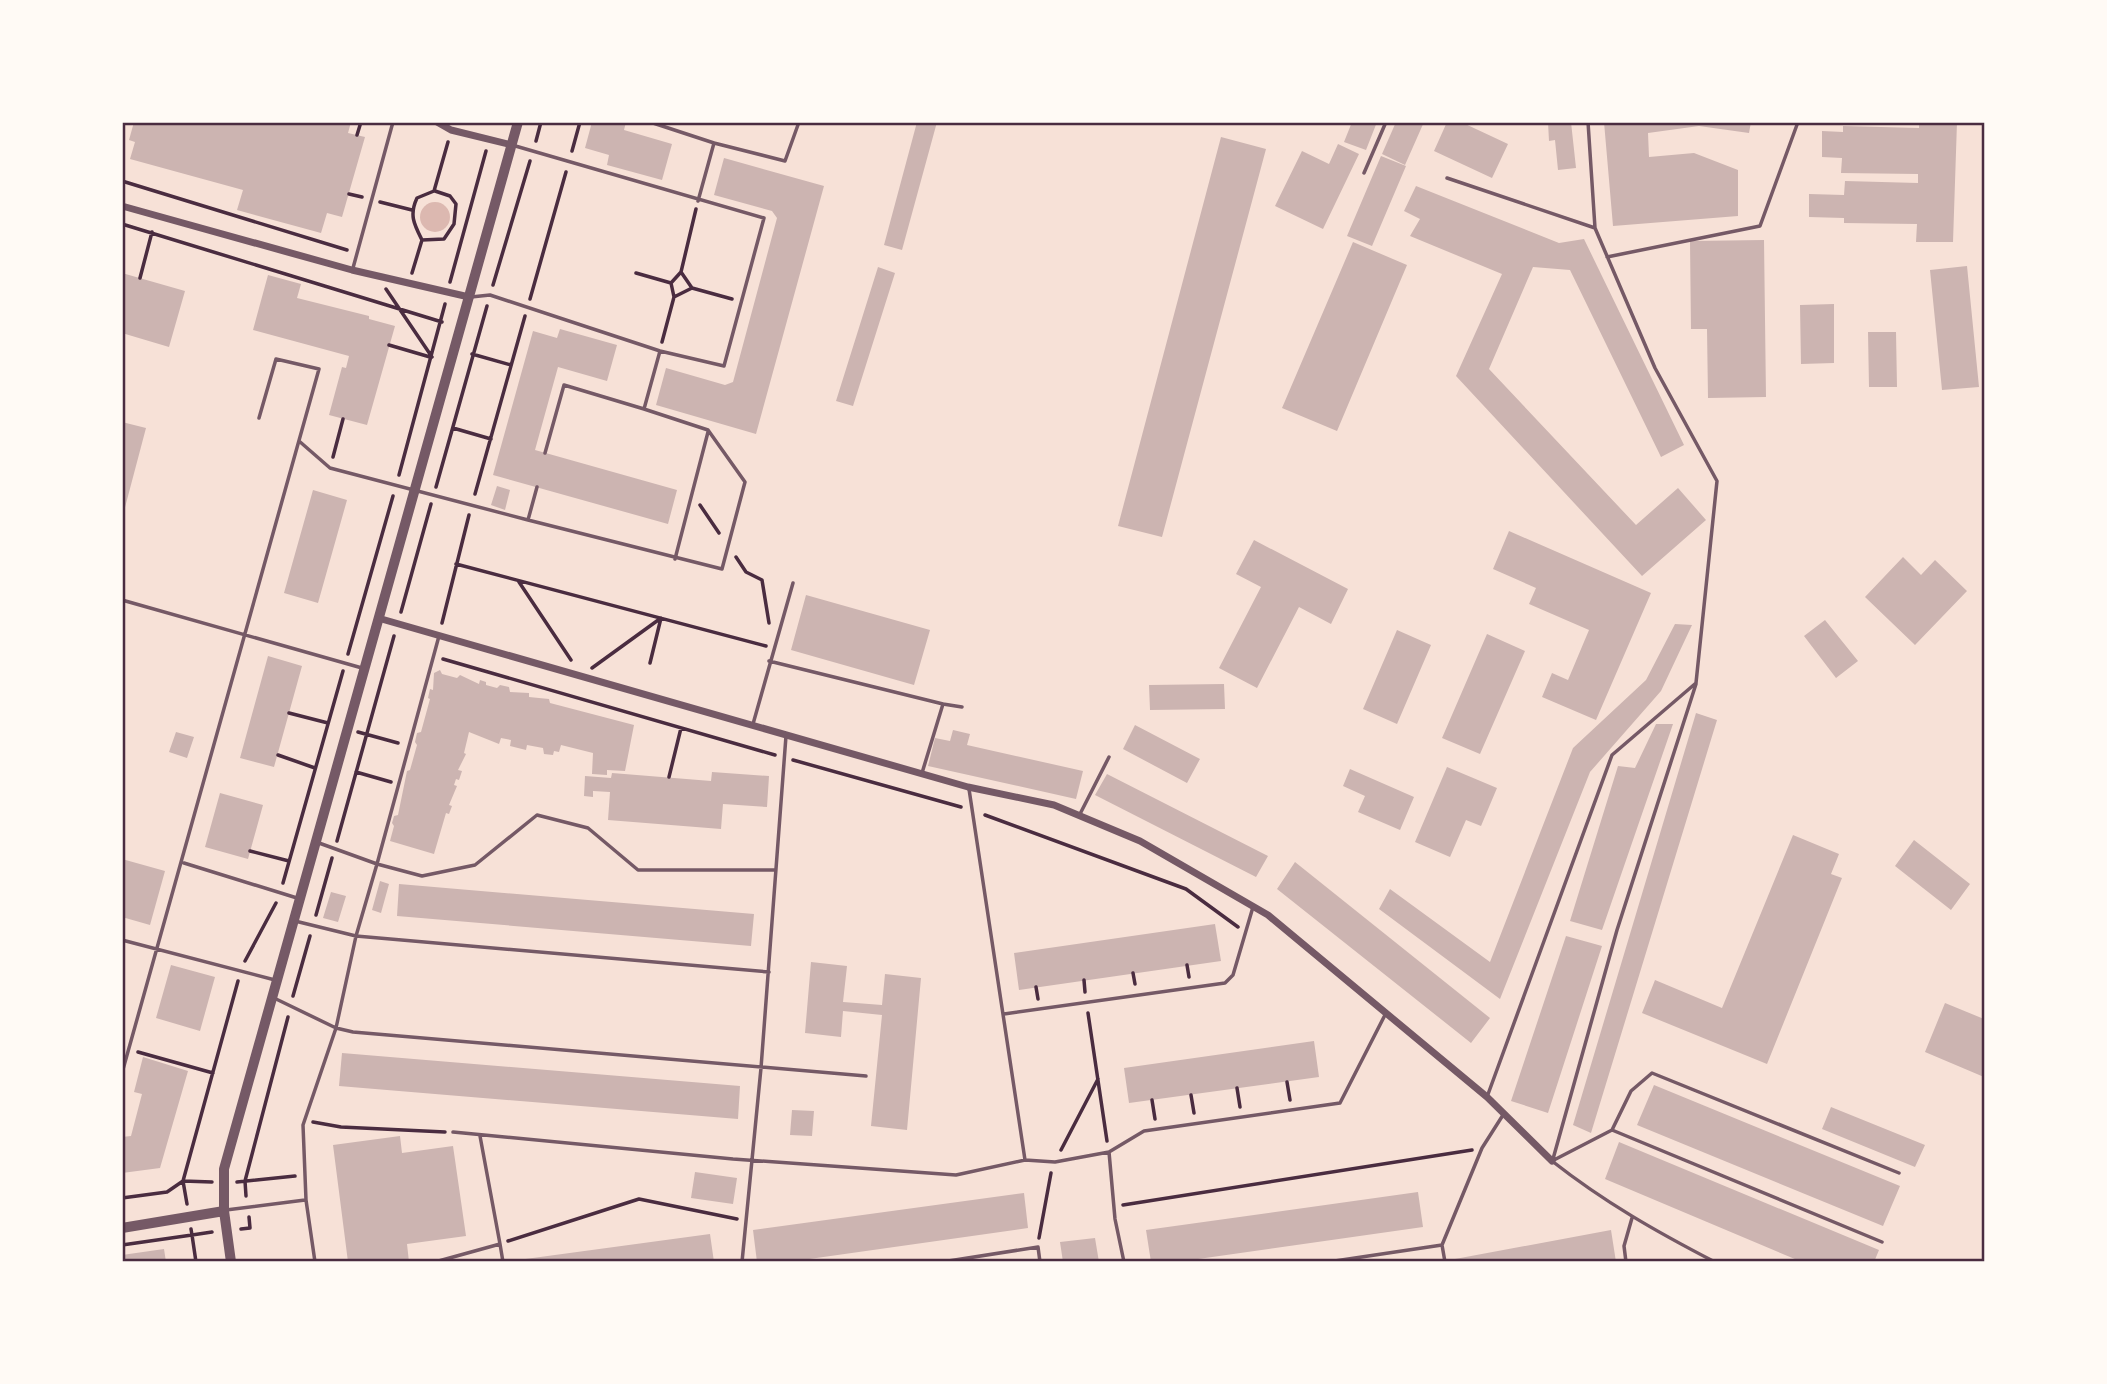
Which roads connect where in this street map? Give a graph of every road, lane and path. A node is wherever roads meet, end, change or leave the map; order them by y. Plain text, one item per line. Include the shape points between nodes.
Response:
1 (361, 122) edge
2 (393, 122) edge
3 (438, 122) edge
4 (518, 122) edge
5 (541, 122) edge
6 (580, 122) edge
7 (650, 122) edge
8 (799, 122) edge
9 (1386, 122) edge
10 (1588, 122) edge
11 (1798, 122) edge
12 (451, 130) junction
13 (357, 135) dead end
14 (489, 139) junction
15 (714, 143) junction
16 (512, 145) junction
17 (533, 151) junction
18 (569, 161) junction
19 (1364, 173) dead end
20 (1447, 178) dead end
21 (122, 181) edge
22 (434, 191) junction
23 (698, 201) junction
24 (122, 206) edge
25 (157, 215) junction
26 (122, 224) edge
27 (1595, 228) junction
28 (152, 232) junction
29 (422, 240) junction
30 (356, 252) junction
31 (1608, 257) junction
32 (352, 270) junction
33 (681, 272) junction
34 (636, 273) dead end
35 (380, 277) junction
36 (140, 278) dead end
37 (671, 283) junction
38 (408, 284) junction
39 (692, 288) junction
40 (447, 293) junction
41 (490, 295) junction
42 (469, 297) junction
43 (674, 297) junction
44 (741, 301) junction
45 (396, 307) junction
46 (528, 307) junction
47 (442, 322) junction
48 (436, 343) junction
49 (389, 345) dead end
50 (454, 349) junction
51 (660, 351) junction
52 (473, 355) junction
53 (432, 357) junction
54 (512, 365) junction
55 (644, 409) junction
56 (259, 418) dead end
57 (343, 419) dead end
58 (453, 428) junction
59 (708, 430) junction
60 (491, 439) junction
61 (299, 441) junction
62 (545, 453) dead end
63 (330, 468) junction
64 (396, 485) junction
65 (537, 487) dead end
66 (415, 490) junction
67 (433, 495) junction
68 (472, 505) junction
69 (528, 520) junction
70 (675, 559) junction
71 (456, 564) junction
72 (746, 572) dead end
73 (518, 580) junction
74 (793, 583) dead end
75 (122, 600) edge
76 (378, 618) junction
77 (661, 618) junction
78 (397, 625) junction
79 (246, 635) junction
80 (439, 636) junction
81 (773, 648) junction
82 (433, 656) junction
83 (769, 661) junction
84 (650, 663) dead end
85 (345, 664) junction
86 (364, 668) junction
87 (581, 676) junction
88 (1696, 683) junction
89 (943, 704) junction
90 (962, 707) dead end
91 (753, 724) junction
92 (681, 728) junction
93 (786, 734) junction
94 (278, 755) dead end
95 (1109, 757) dead end
96 (784, 758) junction
97 (315, 768) junction
98 (356, 772) junction
99 (922, 773) junction
100 (669, 777) dead end
101 (399, 785) junction
102 (968, 786) junction
103 (972, 810) junction
104 (1079, 816) junction
105 (315, 842) junction
106 (335, 848) junction
107 (250, 850) dead end
108 (289, 861) junction
109 (183, 863) junction
110 (377, 864) junction
111 (776, 870) junction
112 (281, 892) junction
113 (299, 898) junction
114 (1253, 907) junction
115 (293, 920) junction
116 (313, 925) junction
117 (1245, 933) junction
118 (356, 936) junction
119 (122, 940) edge
120 (157, 949) junction
121 (240, 971) junction
122 (769, 972) junction
123 (275, 980) junction
124 (271, 997) junction
125 (1087, 1004) junction
126 (291, 1005) junction
127 (1386, 1013) junction
128 (1004, 1014) junction
129 (336, 1028) junction
130 (129, 1050) junction
131 (761, 1069) junction
132 (122, 1073) edge
133 (213, 1073) junction
134 (866, 1076) dead end
135 (1098, 1079) junction
136 (1287, 1082) dead end
137 (1237, 1088) dead end
138 (1191, 1095) dead end
139 (1487, 1097) junction
140 (1152, 1100) dead end
141 (1291, 1111) junction
142 (1504, 1113) junction
143 (1241, 1118) junction
144 (304, 1120) junction
145 (1195, 1124) junction
146 (1157, 1130) junction
147 (1612, 1130) junction
148 (453, 1132) joint
149 (480, 1135) junction
150 (1482, 1148) junction
151 (1109, 1152) junction
152 (751, 1159) junction
153 (1026, 1160) junction
154 (1055, 1161) junction
155 (1552, 1161) junction
156 (1899, 1173) dead end
157 (305, 1175) junction
158 (183, 1181) junction
159 (245, 1181) junction
160 (223, 1183) junction
161 (122, 1198) edge
162 (306, 1200) junction
163 (1114, 1206) junction
164 (224, 1210) junction
165 (1632, 1219) junction
166 (746, 1220) junction
167 (122, 1228) edge
168 (1882, 1242) dead end
169 (500, 1244) junction
170 (122, 1245) edge
171 (1442, 1245) junction
172 (1038, 1248) junction
173 (195, 1262) edge
174 (231, 1262) edge
175 (315, 1262) edge
176 (435, 1262) edge
177 (503, 1262) edge
178 (742, 1262) edge
179 (942, 1262) edge
180 (1040, 1262) edge
181 (1124, 1262) edge
182 (1328, 1262) edge
183 (1445, 1262) edge
184 (1626, 1262) edge
185 (1715, 1262) edge

1 - 13 path
2 - 30 lane
3 - 12 street
4 - 16 street
5 - 17 path
6 - 18 path
7 - 15 lane
8 - 15 lane via 785,161
9 - 19 lane
10 - 27 lane
11 - 31 lane via 1760,226
12 - 14 street
12 - 22 path
14 - 16 street
14 - 40 path
15 - 23 lane
16 - 17 lane
16 - 42 street
17 - 18 lane
17 - 41 path
18 - 23 lane
18 - 46 path
20 - 27 lane
21 - 30 path
22 - 29 path via 417,198 412,210
22 - 29 path via 450,196 456,204 454,224 444,239
23 - 33 path
23 - 44 lane via 764,218
24 - 25 street
25 - 28 path
25 - 32 street
26 - 28 path
27 - 31 lane
28 - 36 path
28 - 45 path
29 - 38 path
30 - 32 lane
31 - 88 lane via 1655,368 1717,481
32 - 35 street
33 - 37 path
33 - 39 path
34 - 37 path
35 - 38 street
35 - 45 path
37 - 43 path
38 - 40 street
39 - 43 path
39 - 44 path
40 - 42 street
40 - 47 path
41 - 42 lane
41 - 46 lane
41 - 52 path
42 - 50 street
43 - 51 path
44 - 51 lane via 724,366
45 - 47 path
45 - 53 path
46 - 51 lane
46 - 54 path
47 - 48 path
48 - 50 path
48 - 53 path
49 - 53 path
50 - 52 path
50 - 66 street
51 - 55 lane
52 - 54 path
52 - 58 path
53 - 64 path
54 - 60 path
55 - 59 lane
55 - 62 lane via 564,385
56 - 61 lane via 276,359 319,369
57 - 63 path
58 - 60 path
58 - 67 path
59 - 70 lane
59 - 70 lane via 745,482 722,569
60 - 68 path
61 - 63 lane
61 - 79 lane
63 - 64 lane
64 - 66 lane
64 - 85 path
65 - 69 lane
66 - 67 lane
66 - 76 street
67 - 68 lane
67 - 78 path
68 - 69 lane
68 - 71 path
69 - 70 lane
71 - 73 path
71 - 80 path
72 - 81 path via 762,580
73 - 77 path
73 - 87 path
74 - 81 lane
75 - 79 lane
76 - 78 street
76 - 86 street
77 - 81 path
77 - 84 path
77 - 87 path
78 - 80 street
78 - 98 path
79 - 85 lane
79 - 109 lane
80 - 82 lane
80 - 87 street
81 - 83 lane
82 - 92 path
82 - 101 lane
83 - 89 lane
83 - 91 lane
85 - 86 lane
85 - 97 path
86 - 105 street
87 - 91 street
88 - 139 lane via 1612,755
88 - 155 lane via 1617,930
89 - 90 lane
89 - 99 lane
91 - 93 street
92 - 96 path
92 - 100 path
93 - 96 lane
93 - 99 street
94 - 97 path
95 - 104 lane
96 - 103 path
96 - 111 lane
97 - 108 path
98 - 101 path
98 - 106 path
99 - 102 street
101 - 110 lane
102 - 103 lane
102 - 104 street via 1054,805
103 - 117 path via 1186,889
103 - 128 lane
104 - 114 street via 1140,841
105 - 106 lane
105 - 113 street
106 - 110 lane
106 - 116 path
107 - 108 path
108 - 112 path
109 - 112 lane
109 - 120 lane
110 - 111 lane via 422,876 475,865 537,815 588,828 638,870
110 - 118 lane
111 - 122 lane
112 - 113 lane
112 - 121 path
113 - 115 street
114 - 117 lane
114 - 127 street
115 - 116 lane
115 - 123 street
116 - 118 lane
116 - 126 path
117 - 125 lane via 1233,975 1225,983
118 - 122 lane
118 - 129 lane
119 - 120 lane
120 - 121 lane
120 - 130 lane
121 - 123 lane
121 - 133 path
122 - 131 lane
123 - 124 street
124 - 126 lane
124 - 160 street
125 - 128 lane
125 - 135 path
126 - 129 lane
126 - 159 path
127 - 139 street
127 - 141 lane via 1340,1104
128 - 153 lane
129 - 131 lane
129 - 144 lane
130 - 132 lane
130 - 133 path
131 - 134 lane
131 - 152 lane
133 - 158 path
135 - 151 path
135 - 154 path
136 - 141 path
137 - 143 path
138 - 145 path
139 - 142 street
140 - 146 path
141 - 143 lane
142 - 150 lane
142 - 155 street
143 - 145 lane
144 - 148 path via 341,1127
144 - 157 lane
145 - 146 lane
146 - 151 lane via 1128,1139
147 - 155 lane
147 - 156 lane via 1631,1091 1652,1073
147 - 168 lane
148 - 149 lane
149 - 152 lane
149 - 169 lane
150 - 163 path
150 - 171 lane
151 - 154 lane
151 - 163 lane
152 - 153 lane via 956,1175
152 - 166 lane
153 - 154 lane
154 - 172 path
155 - 165 lane
157 - 159 path
157 - 162 lane
158 - 160 path
158 - 161 path via 167,1192
159 - 160 path
160 - 164 street
162 - 164 lane
162 - 175 lane
163 - 181 lane
164 - 167 street
164 - 174 street
165 - 184 lane via 1624,1246
165 - 185 lane
166 - 169 path via 639,1199
166 - 178 lane
169 - 176 lane
169 - 177 lane
170 - 173 path via 192,1235
171 - 182 lane
171 - 183 lane
172 - 179 lane
172 - 180 lane

